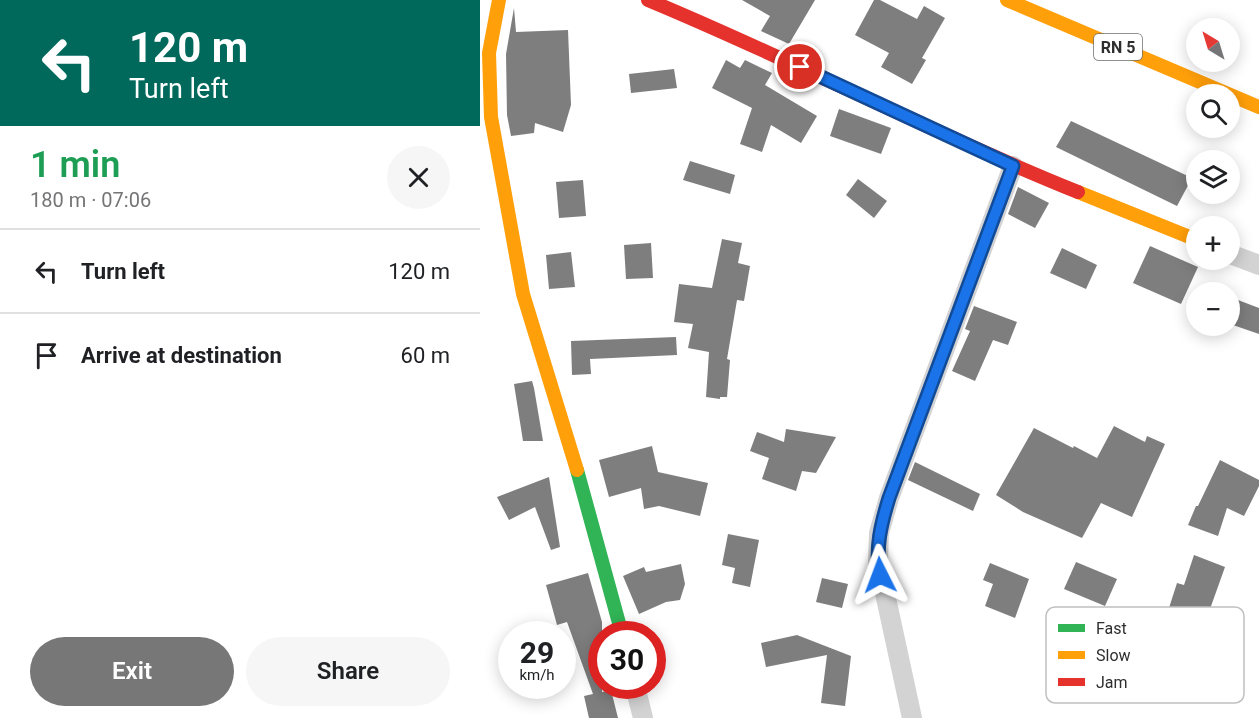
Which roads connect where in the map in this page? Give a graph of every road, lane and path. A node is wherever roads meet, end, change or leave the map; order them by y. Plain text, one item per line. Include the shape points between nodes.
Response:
1 (499, 0) edge
2 (648, 0) edge
3 (1007, 0) edge
4 (1259, 107) edge
5 (1013, 166) junction
6 (1186, 236) edge
7 (1240, 258) edge
8 (1259, 265) edge
9 (618, 621) edge
10 (638, 699) edge
11 (643, 718) edge
12 (912, 718) edge

1 - 9 street via 489,53 491,117 523,294
2 - 5 street
3 - 4 street, RN 5 / RN 5
5 - 6 street
5 - 12 street via 879,533 882,589
7 - 8 street
10 - 11 street

